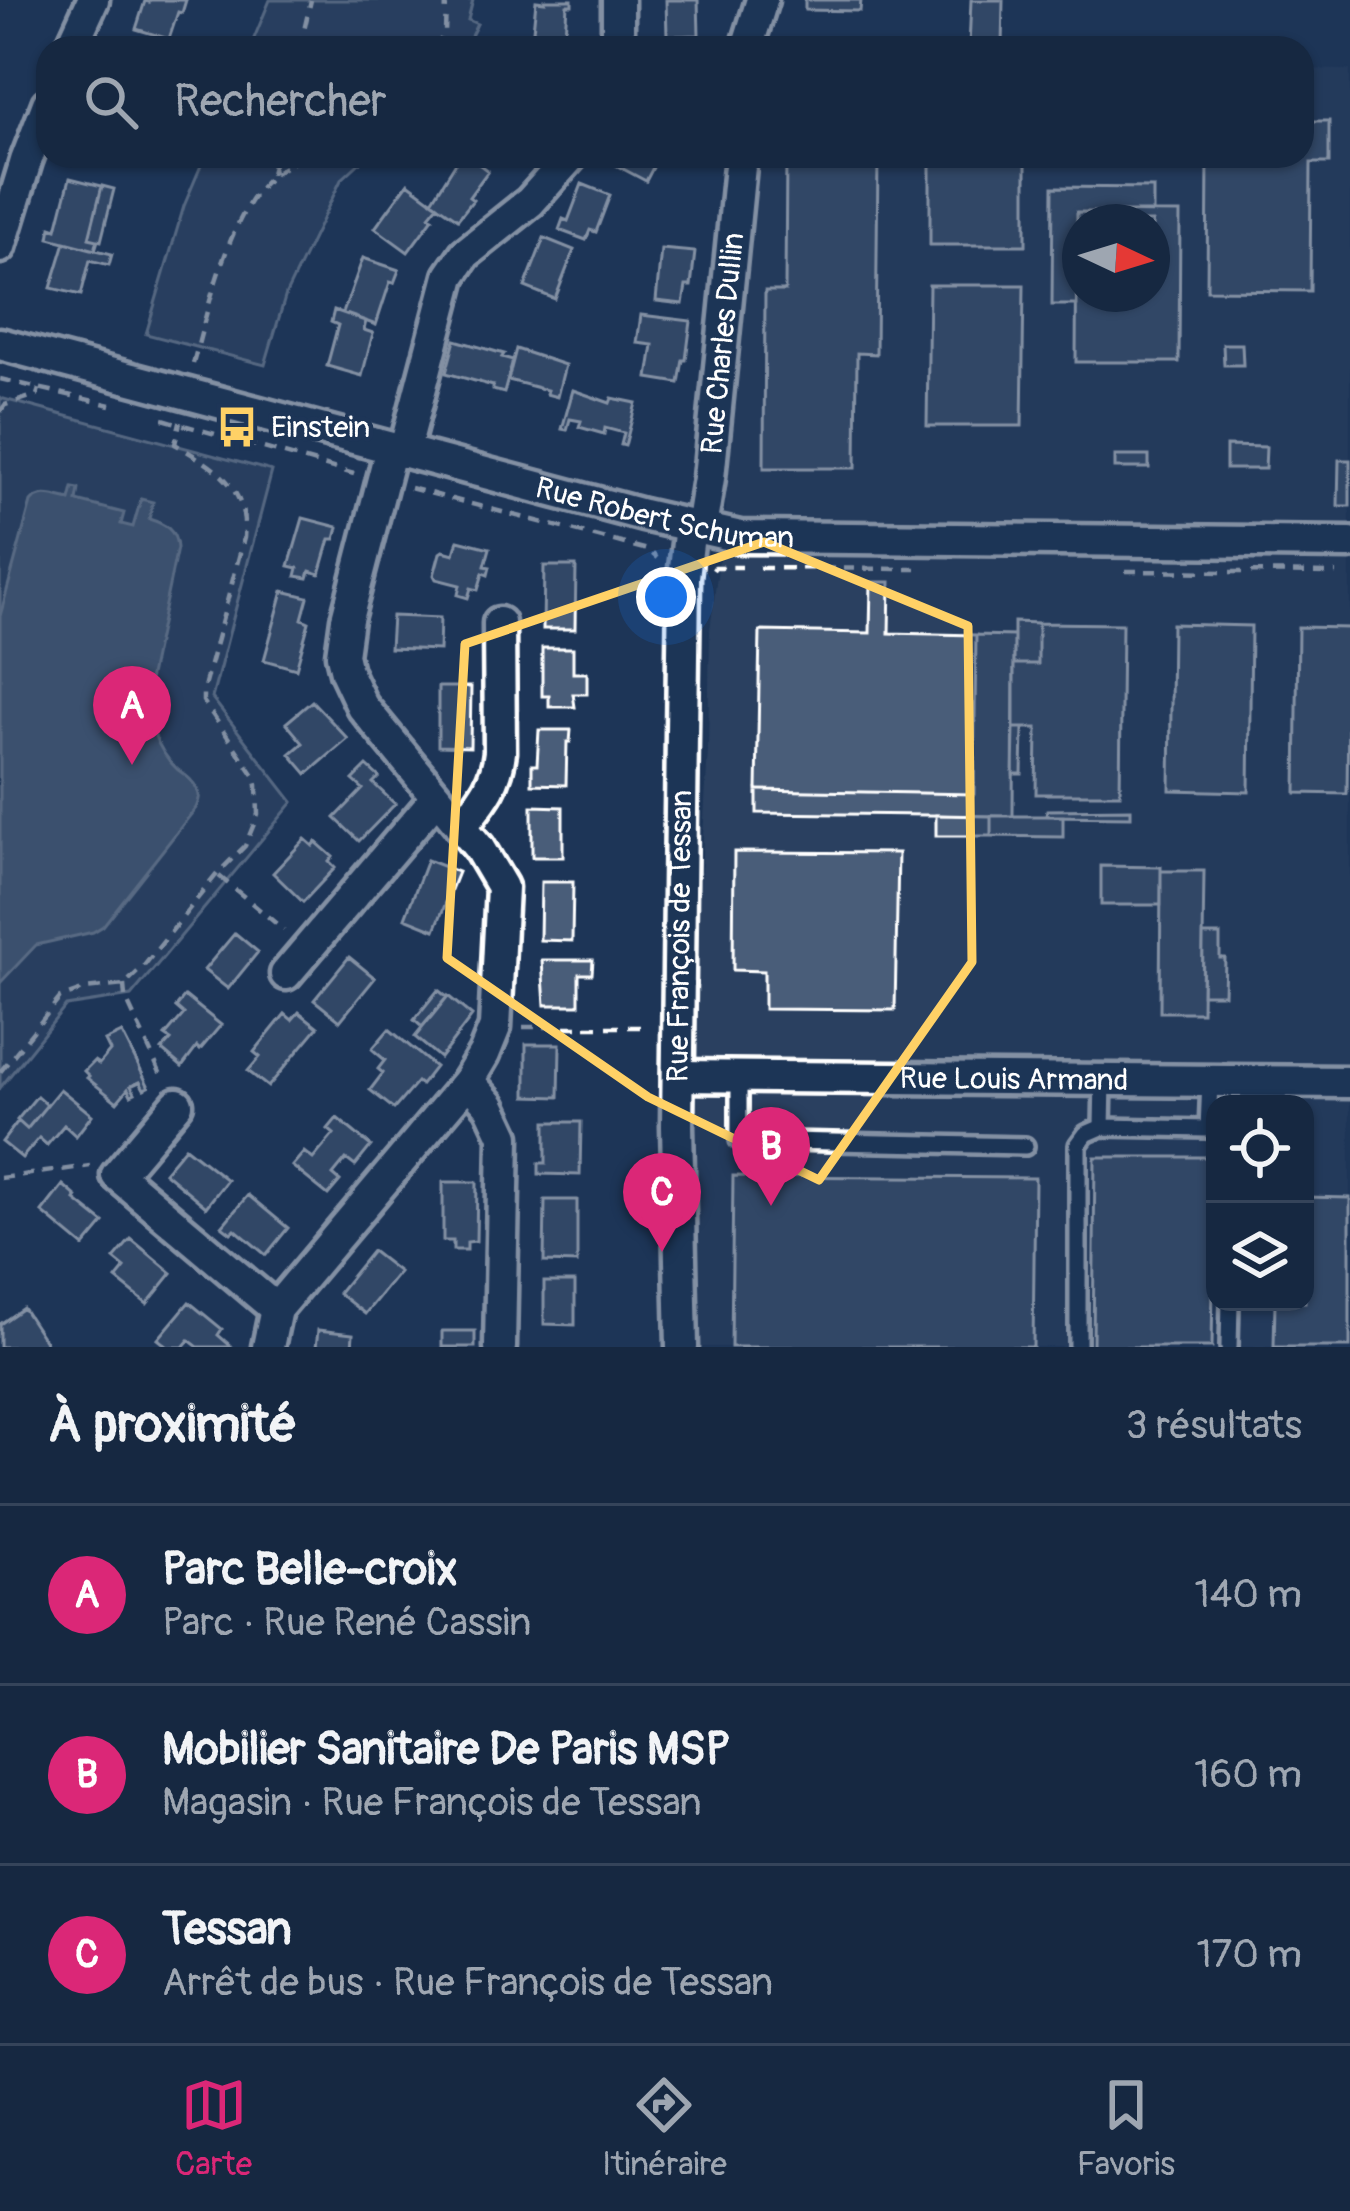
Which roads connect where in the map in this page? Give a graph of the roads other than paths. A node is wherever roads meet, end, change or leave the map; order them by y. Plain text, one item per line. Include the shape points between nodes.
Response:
1 (93, 0) edge
2 (618, 0) edge
3 (762, 0) edge
4 (76, 36) edge
5 (618, 36) edge
6 (750, 36) edge
7 (36, 135) edge
8 (561, 168) edge
9 (740, 168) edge
10 (0, 247) edge
11 (0, 344) edge
12 (397, 450) junction
13 (695, 527) junction
14 (1350, 543) edge
15 (499, 623) dead end
16 (436, 798) junction
17 (461, 827) junction
18 (286, 974) dead end
19 (678, 1076) junction
20 (740, 1076) junction
21 (1103, 1079) junction
22 (468, 1081) junction
23 (1210, 1081) junction
24 (1350, 1082) edge
25 (1211, 1095) edge
26 (176, 1104) road end
27 (1102, 1127) junction
28 (1206, 1130) edge
29 (1025, 1147) dead end
30 (276, 1309) junction
31 (1230, 1311) edge
32 (268, 1347) edge
33 (500, 1347) edge
34 (682, 1347) edge
35 (1078, 1347) edge
36 (1229, 1347) edge

1 - 4 street
2 - 5 street
3 - 6 street
7 - 10 street
8 - 12 street via 450,276
9 - 13 street, Rue Charles Dullin via 709,478
11 - 12 street, Rue Robert Schuman
12 - 13 street, Rue Robert Schuman
12 - 16 street via 342,655 362,706
13 - 14 street, Rue Robert Schuman via 759,538
13 - 19 street, Rue François de Tessan via 684,577
15 - 17 street via 498,773
16 - 17 street
16 - 18 street
17 - 22 street via 502,887 495,1027
19 - 20 street, Rue Louis Armand
19 - 34 street, Rue François de Tessan
20 - 21 street, Rue Louis Armand
20 - 29 lane via 739,1140
21 - 23 street, Rue Louis Armand
21 - 27 lane
22 - 30 street
22 - 33 street via 504,1136
23 - 24 street, Rue Louis Armand
23 - 25 lane
26 - 30 street via 117,1175
27 - 28 lane
27 - 35 lane via 1078,1145
30 - 32 street
31 - 36 lane

